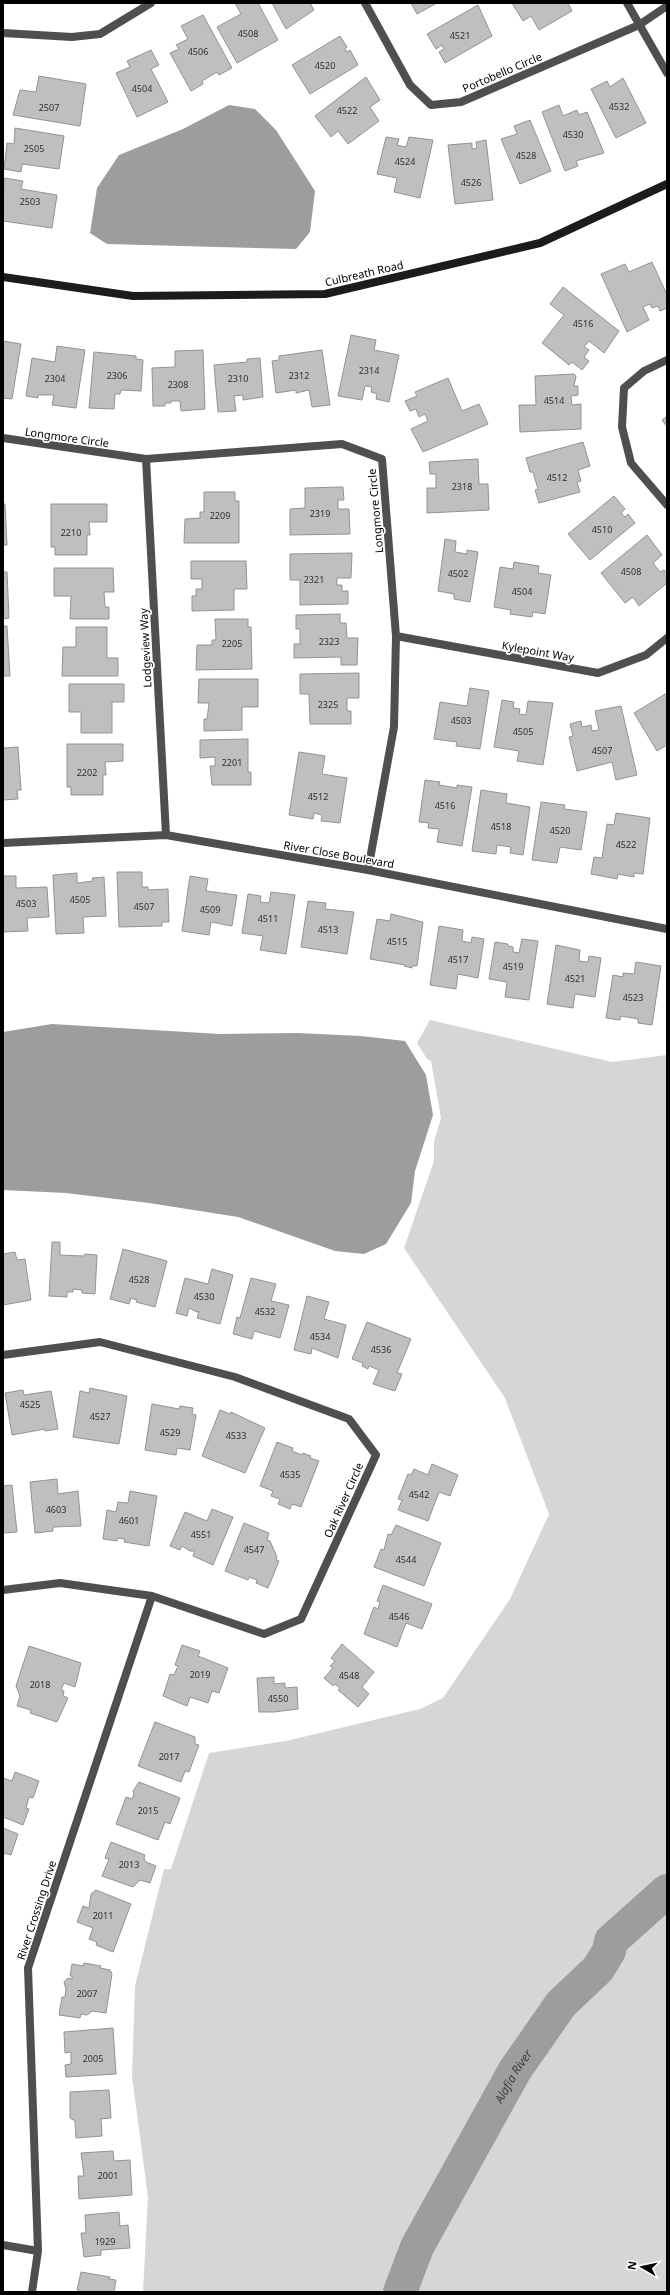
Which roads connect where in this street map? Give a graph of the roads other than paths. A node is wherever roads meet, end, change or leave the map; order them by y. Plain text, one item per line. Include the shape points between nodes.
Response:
1 (151, 3) edge
2 (365, 3) edge
3 (627, 3) edge
4 (667, 6) edge
5 (639, 25) junction
6 (3, 33) edge
7 (667, 73) edge
8 (667, 184) edge
9 (3, 277) edge
10 (667, 360) edge
11 (3, 438) edge
12 (146, 459) junction
13 (667, 505) edge
14 (396, 636) junction
15 (667, 638) edge
16 (166, 835) junction
17 (3, 843) edge
18 (368, 870) junction
19 (667, 929) edge
20 (3, 1355) edge
21 (3, 1590) edge
22 (152, 1596) junction
23 (3, 2245) edge
24 (38, 2251) junction
25 (32, 2292) edge

1 - 6 street via 100,34 72,38
2 - 5 street, Portobello Circle via 410,85 431,105 461,102
3 - 5 street
4 - 5 street, Portobello Circle
5 - 7 street
8 - 9 street, Culbreath Road via 540,243 325,294 133,296
10 - 13 street via 644,371 624,388 622,427 631,463
11 - 12 street, Longmore Circle
12 - 14 street, Longmore Circle via 342,444 382,459
12 - 16 street, Lodgeview Way
14 - 15 street, Kylepoint Way via 598,673 646,654
14 - 18 street, Longmore Circle via 394,727
16 - 17 street, River Close Boulevard
16 - 18 street, River Close Boulevard
18 - 19 street, River Close Boulevard
20 - 22 street, Oak River Circle via 100,1342 235,1378 349,1419 376,1455 301,1619 264,1634
21 - 22 street, Oak River Circle via 60,1584
22 - 24 street, River Crossing Drive via 28,1968
23 - 24 street
24 - 25 street, River Crossing Drive

